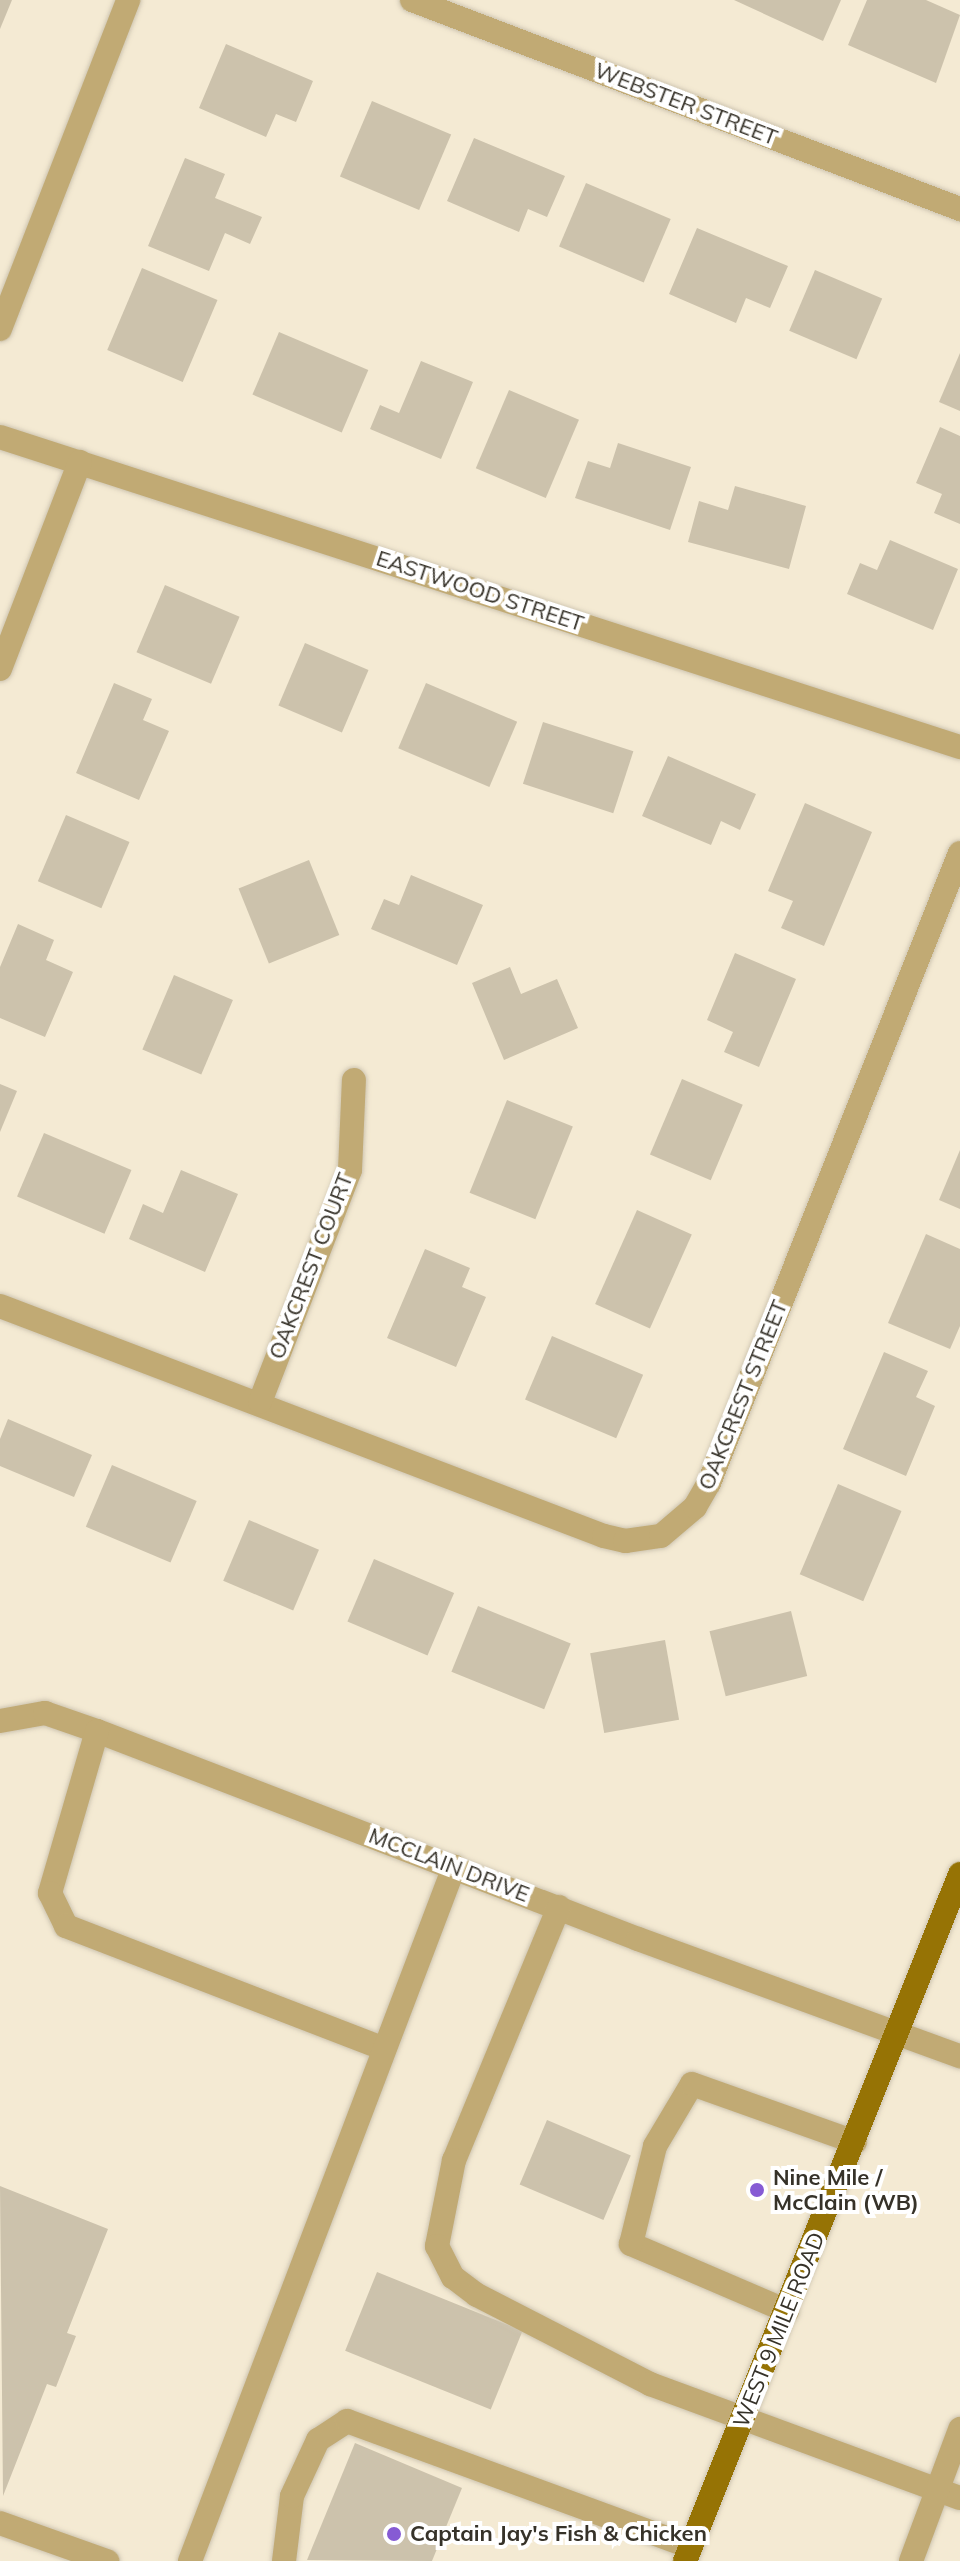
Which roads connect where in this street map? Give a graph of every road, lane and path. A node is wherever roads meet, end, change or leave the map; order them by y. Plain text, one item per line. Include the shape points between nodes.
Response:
1 (128, 0) edge
2 (412, 0) edge
3 (960, 209) edge
4 (0, 329) edge
5 (0, 437) edge
6 (80, 462) junction
7 (0, 669) edge
8 (960, 747) edge
9 (960, 853) edge
10 (354, 1080) dead end
11 (0, 1306) edge
12 (260, 1402) junction
13 (0, 1721) edge
14 (97, 1731) junction
15 (454, 1867) junction
16 (960, 1874) edge
17 (559, 1907) junction
18 (896, 2034) junction
19 (384, 2049) junction
20 (960, 2056) edge
21 (855, 2142) junction
22 (787, 2311) junction
23 (744, 2417) junction
24 (960, 2429) edge
25 (949, 2494) edge
26 (0, 2523) edge
27 (688, 2554) edge
28 (107, 2561) edge
29 (190, 2561) edge
30 (284, 2561) edge
31 (911, 2561) edge

1 - 4 street
2 - 3 street, WEBSTER STREET
5 - 6 street, EASTWOOD STREET
6 - 7 street
6 - 8 street, EASTWOOD STREET
9 - 12 street, OAKCREST STREET via 709,1483 677,1525 644,1541 604,1536
10 - 12 street, OAKCREST COURT via 350,1170
11 - 12 street, OAKCREST STREET
13 - 14 street, MCCLAIN DRIVE via 45,1713
14 - 15 street, MCCLAIN DRIVE
14 - 19 street via 50,1893 66,1926
15 - 17 street, MCCLAIN DRIVE
15 - 19 street
16 - 18 main road, WEST 9 MILE ROAD
17 - 18 street, MCCLAIN DRIVE
17 - 23 street via 454,2160 437,2246 453,2277 477,2295 650,2384
18 - 20 street, MCCLAIN DRIVE
18 - 21 main road, WEST 9 MILE ROAD
19 - 29 street
21 - 22 main road, WEST 9 MILE ROAD
21 - 22 street via 692,2084 655,2146 631,2244
22 - 23 main road, WEST 9 MILE ROAD
23 - 25 street
23 - 27 main road, WEST 9 MILE ROAD
24 - 25 street
25 - 31 street
26 - 28 street
27 - 30 street via 347,2421 318,2440 299,2482

